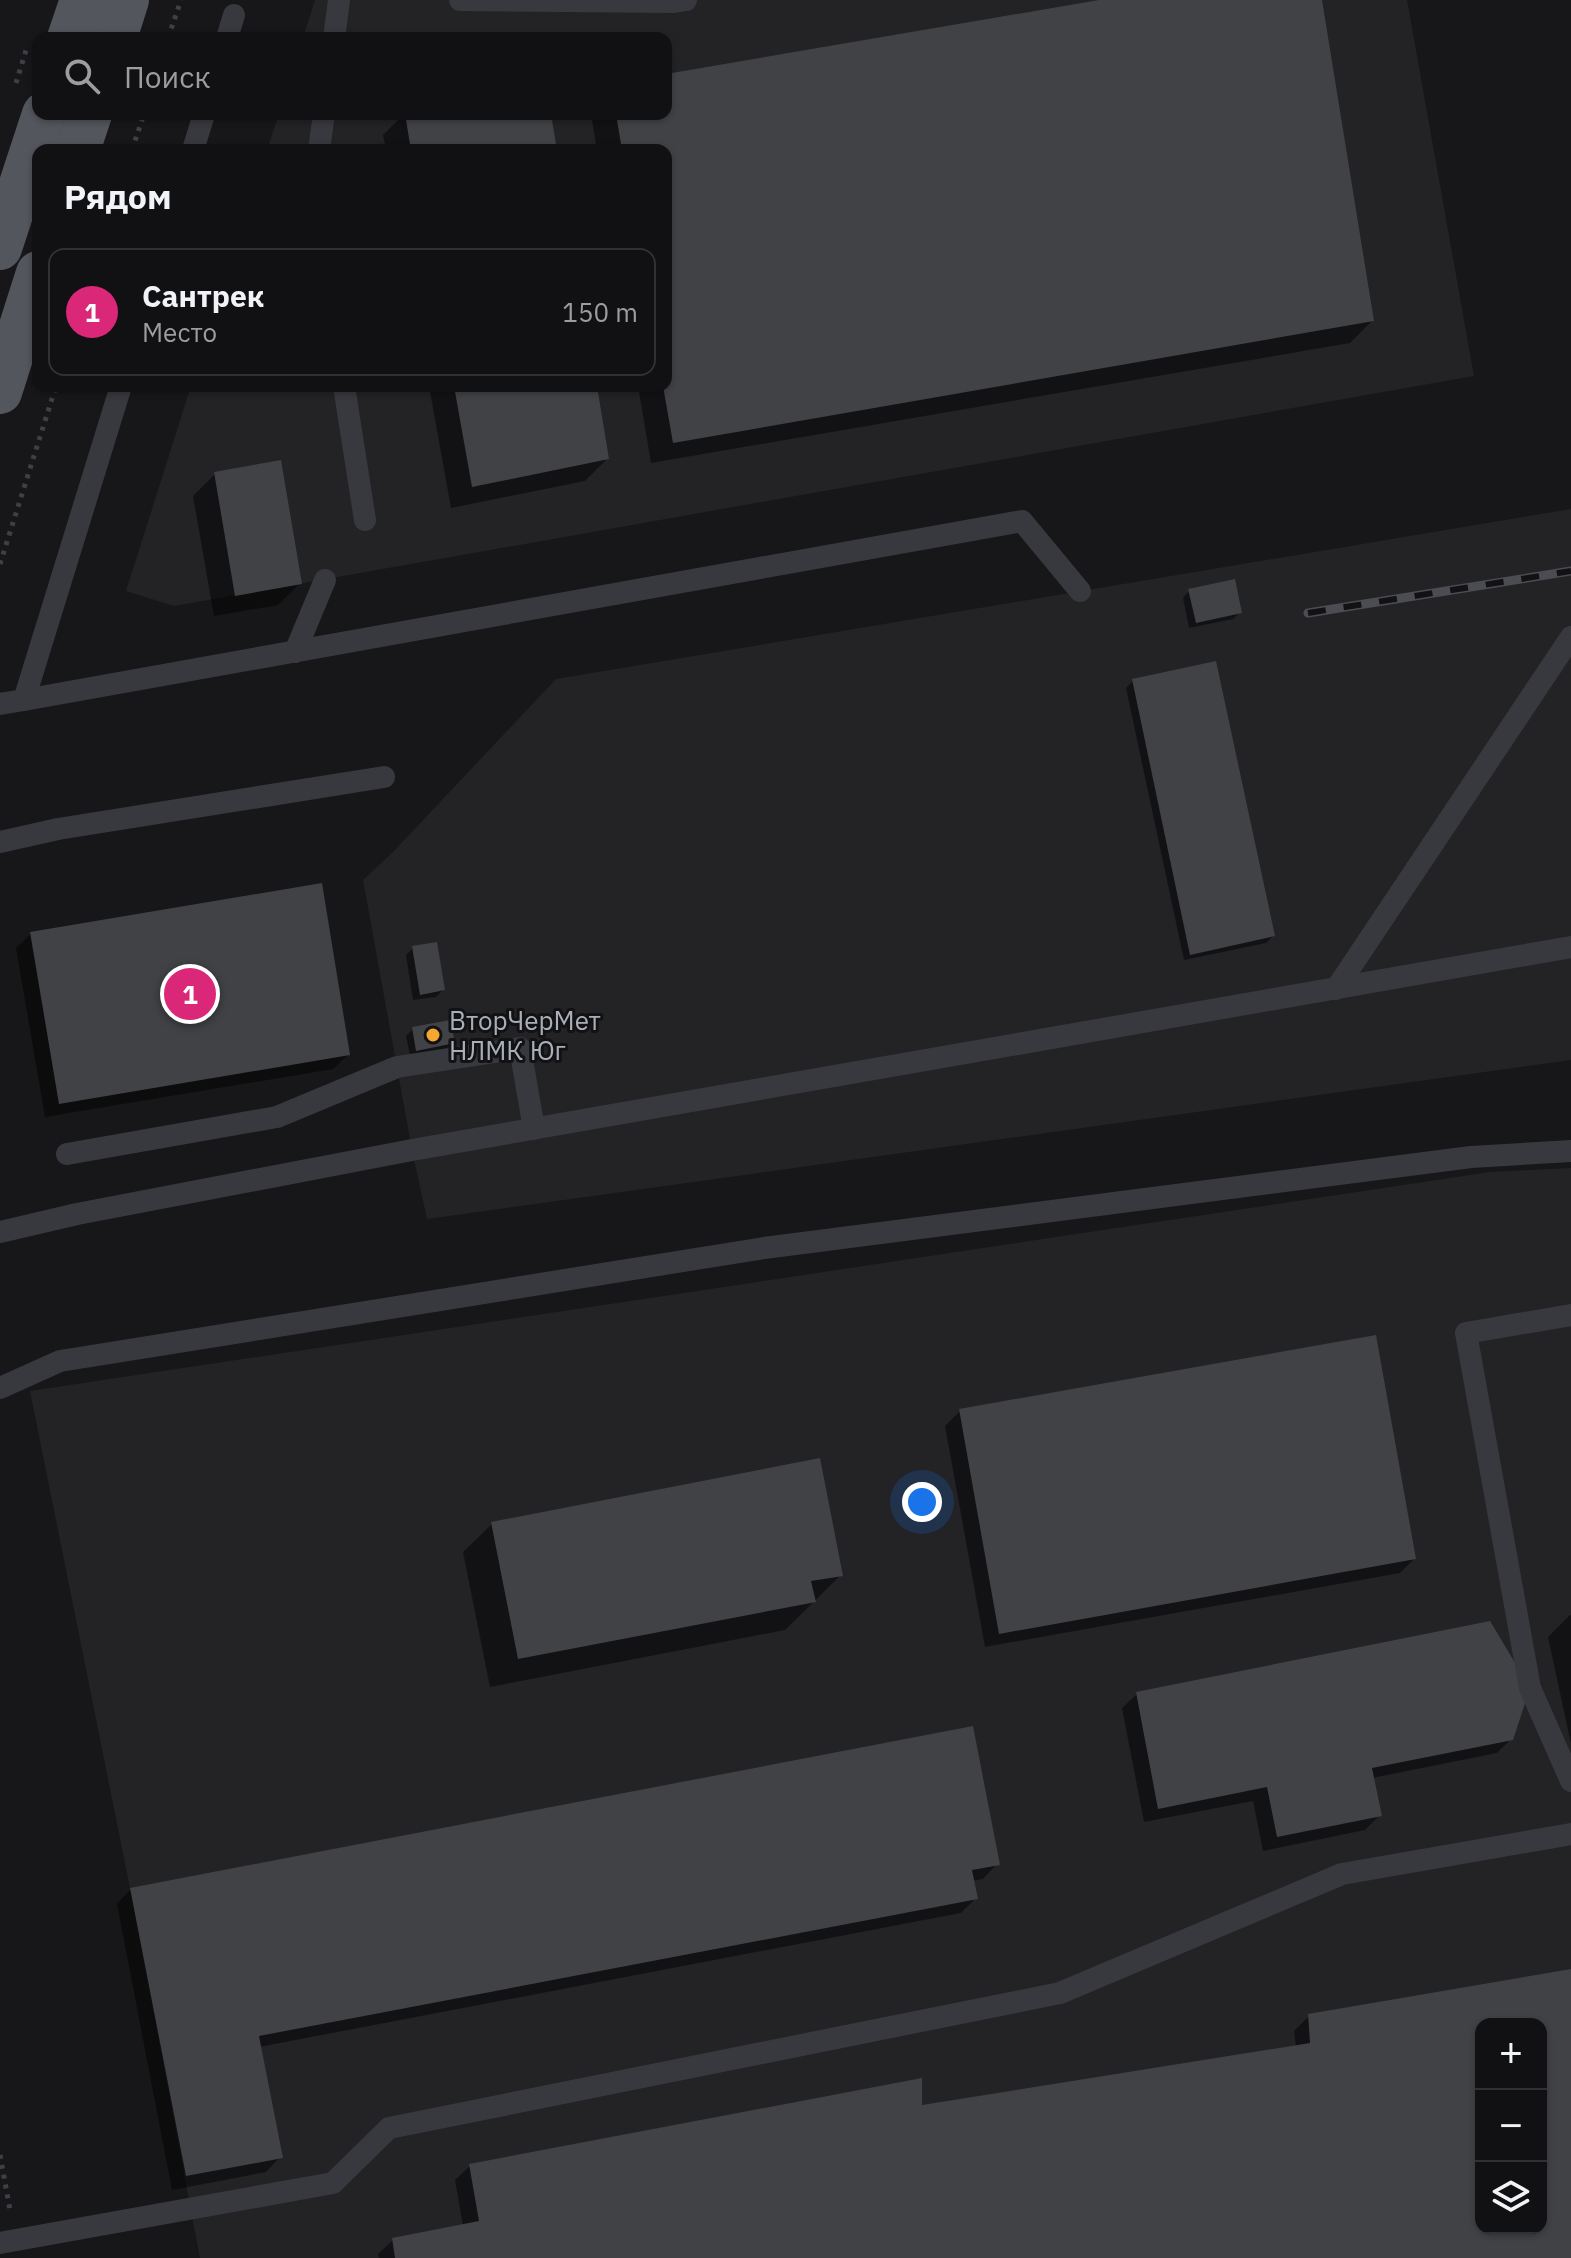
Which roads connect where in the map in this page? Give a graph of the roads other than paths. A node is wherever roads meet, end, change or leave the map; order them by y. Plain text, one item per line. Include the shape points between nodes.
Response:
1 (82, 0) edge
2 (127, 0) edge
3 (339, 0) edge
4 (460, 0) edge
5 (686, 0) edge
6 (234, 15) dead end
7 (56, 32) edge
8 (117, 32) edge
9 (229, 32) edge
10 (335, 32) edge
11 (29, 100) edge
12 (88, 120) edge
13 (202, 120) edge
14 (323, 120) edge
15 (80, 144) edge
16 (195, 144) edge
17 (320, 144) edge
18 (18, 202) edge
19 (0, 248) edge
20 (32, 292) edge
21 (0, 392) edge
22 (119, 392) edge
23 (345, 392) edge
24 (365, 520) dead end
25 (325, 580) dead end
26 (1080, 591) dead end
27 (1571, 637) edge
28 (295, 652) junction
29 (24, 700) junction
30 (0, 704) edge
31 (384, 777) dead end
32 (0, 842) edge
33 (1571, 947) edge
34 (1336, 989) junction
35 (534, 1129) junction
36 (1571, 1151) edge
37 (67, 1154) dead end
38 (0, 1232) edge
39 (1571, 1315) edge
40 (0, 1388) edge
41 (1571, 1781) edge
42 (1571, 1834) edge
43 (0, 2243) edge

1 - 7 main road
2 - 8 main road
3 - 10 lane
4 - 5 lane
6 - 9 lane
11 - 18 main road
12 - 15 main road
13 - 16 lane
14 - 17 lane
18 - 19 main road
20 - 21 main road
22 - 29 lane
23 - 24 lane
25 - 28 lane
26 - 28 lane via 1022,521
27 - 34 lane
28 - 29 lane
29 - 30 lane
31 - 32 lane
33 - 34 lane
34 - 35 lane
35 - 37 lane via 520,1048 397,1067 277,1117
35 - 38 lane
36 - 40 lane via 1471,1157 764,1248 60,1361
39 - 41 lane via 1466,1333 1530,1688
42 - 43 lane via 1342,1874 1060,1993 389,2128 333,2183

